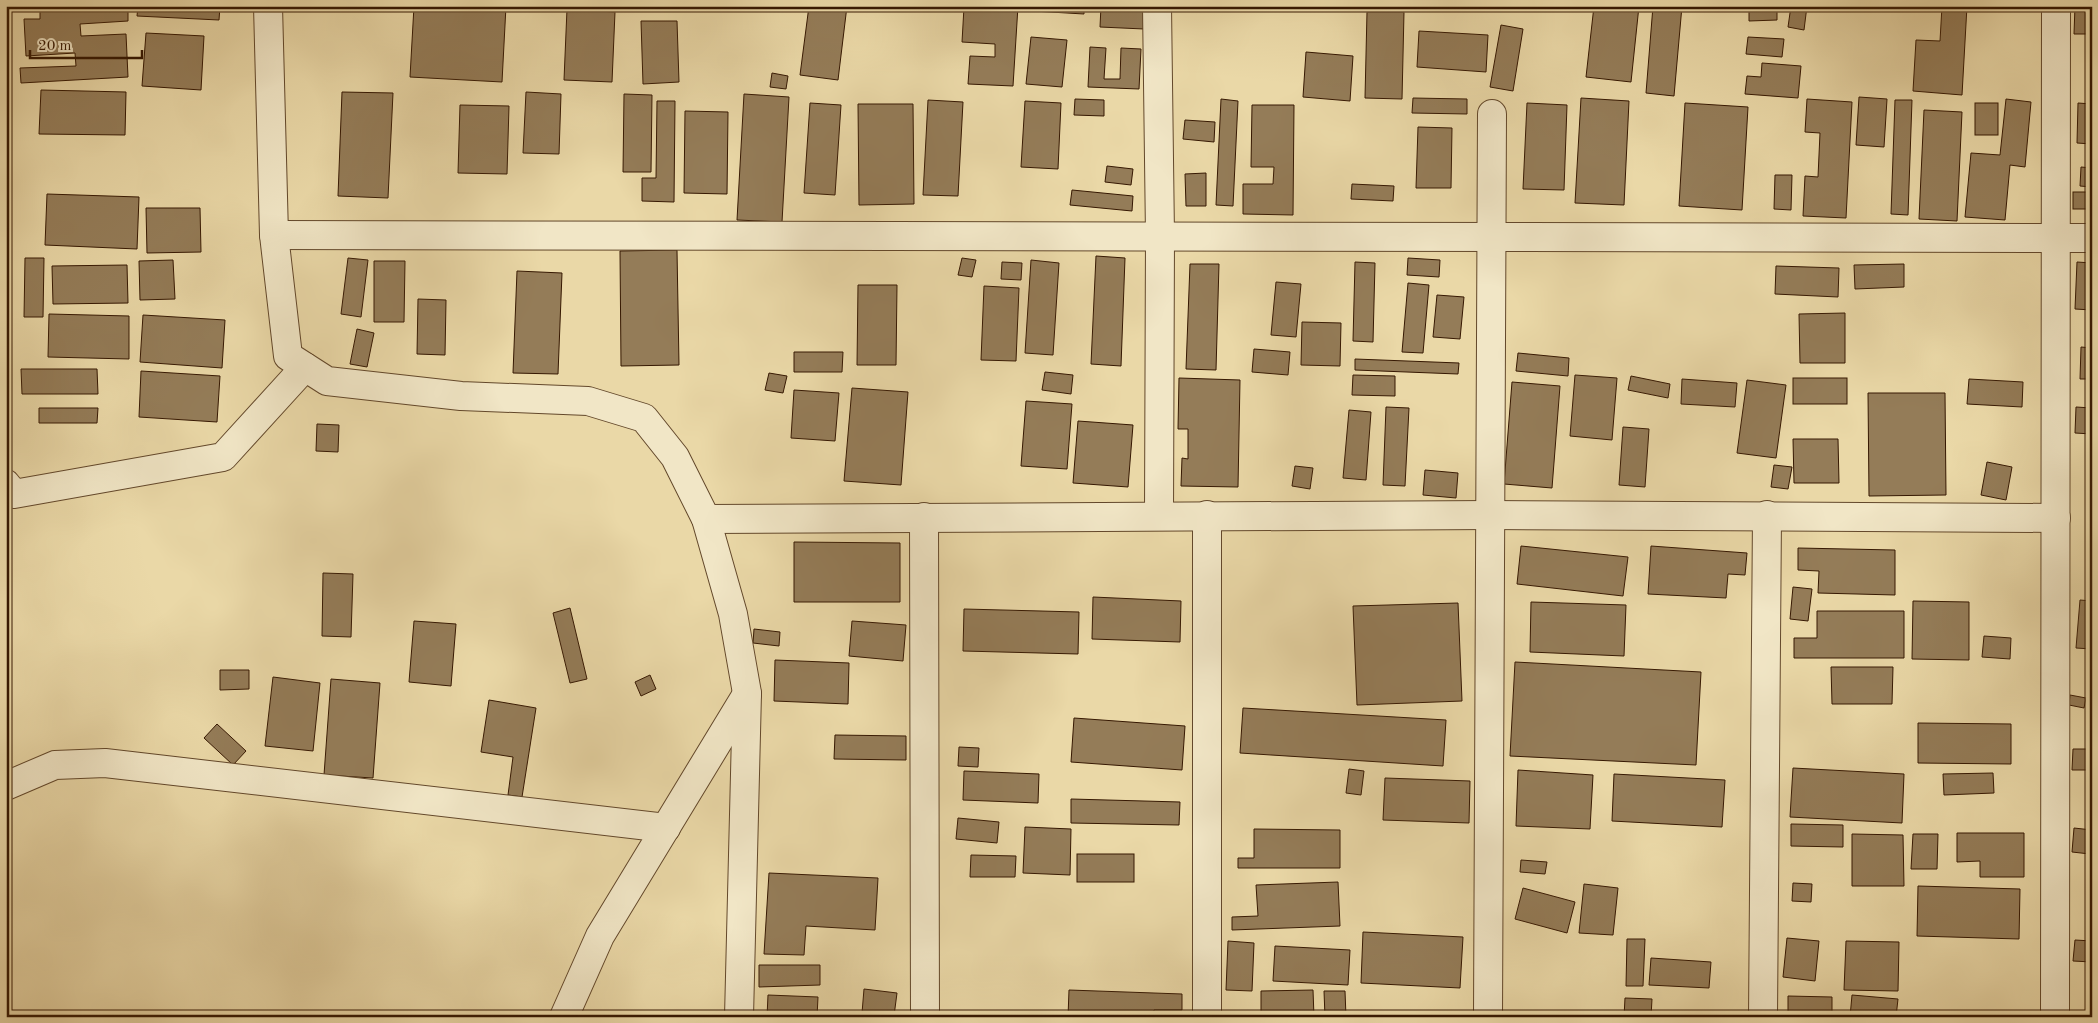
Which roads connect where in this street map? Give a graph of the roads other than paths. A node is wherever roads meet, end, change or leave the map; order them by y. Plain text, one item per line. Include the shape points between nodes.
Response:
1 (268, 6) edge
2 (1157, 6) edge
3 (2056, 6) edge
4 (1492, 114) dead end
5 (274, 235) junction
6 (1160, 236) junction
7 (1492, 237) junction
8 (2056, 238) junction
9 (2092, 238) edge
10 (305, 367) junction
11 (6, 484) edge
12 (1207, 515) junction
13 (1491, 515) junction
14 (1767, 515) junction
15 (1159, 516) junction
16 (924, 517) junction
17 (706, 518) junction
18 (2056, 518) junction
19 (747, 693) junction
20 (6, 786) edge
21 (666, 828) junction
22 (564, 1017) edge
23 (739, 1017) edge
24 (925, 1017) edge
25 (1207, 1017) edge
26 (1488, 1017) edge
27 (1763, 1017) edge
28 (2056, 1017) edge

1 - 5 street
2 - 6 street
3 - 8 street
4 - 7 street
5 - 6 street
5 - 10 street via 288,356
6 - 7 street
6 - 15 street
7 - 8 street
7 - 13 street
8 - 9 street
8 - 18 street
10 - 11 street via 223,457 14,494
10 - 17 street via 327,381 461,396 588,401 644,418 675,457
12 - 13 street
12 - 15 street
12 - 25 street
13 - 14 street
13 - 26 street
14 - 18 street
14 - 27 street
15 - 16 street
16 - 17 street
16 - 24 street
17 - 19 street via 733,614
18 - 28 street
19 - 21 street
19 - 23 street
20 - 21 street via 55,766 105,763
21 - 22 street via 600,936

